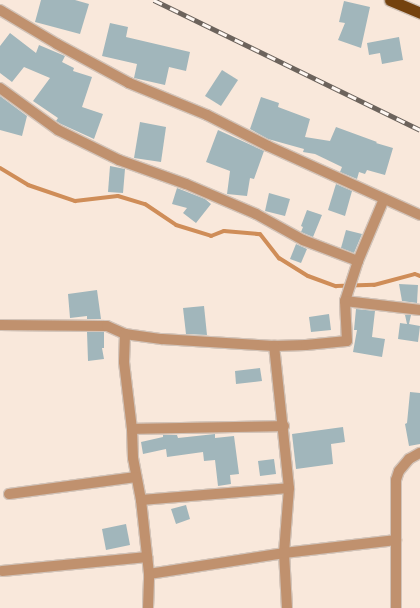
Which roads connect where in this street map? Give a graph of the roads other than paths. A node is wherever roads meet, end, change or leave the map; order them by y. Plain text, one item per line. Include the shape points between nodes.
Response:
1 (390, 0) edge
2 (0, 10) edge
3 (420, 12) edge
4 (0, 88) edge
5 (384, 199) junction
6 (420, 215) edge
7 (358, 262) junction
8 (345, 298) junction
9 (420, 310) edge
10 (0, 325) edge
11 (125, 334) junction
12 (274, 346) junction
13 (284, 426) junction
14 (132, 429) junction
15 (420, 453) edge
16 (136, 477) junction
17 (289, 488) junction
18 (9, 494) dead end
19 (141, 500) junction
20 (396, 540) junction
21 (284, 553) junction
22 (147, 557) junction
23 (2, 571) dead end
24 (149, 574) junction
25 (148, 608) edge
26 (287, 608) edge
27 (396, 608) edge

1 - 3 highway
2 - 5 street via 129,83 208,115 268,146
4 - 7 street via 58,130 120,160 186,184 256,214 303,240
5 - 6 street
5 - 7 street
7 - 8 street
8 - 9 street
8 - 12 street via 347,341
10 - 11 street via 107,326
11 - 12 street via 162,339
11 - 14 street via 124,362
12 - 13 street
13 - 14 street
13 - 17 street
14 - 16 street
15 - 20 street via 409,459 399,471 396,480
16 - 18 street
16 - 19 street
17 - 19 street
17 - 21 street
19 - 22 street
20 - 21 street
20 - 27 street
21 - 24 street
21 - 26 street
22 - 23 street
22 - 24 street
24 - 25 street

